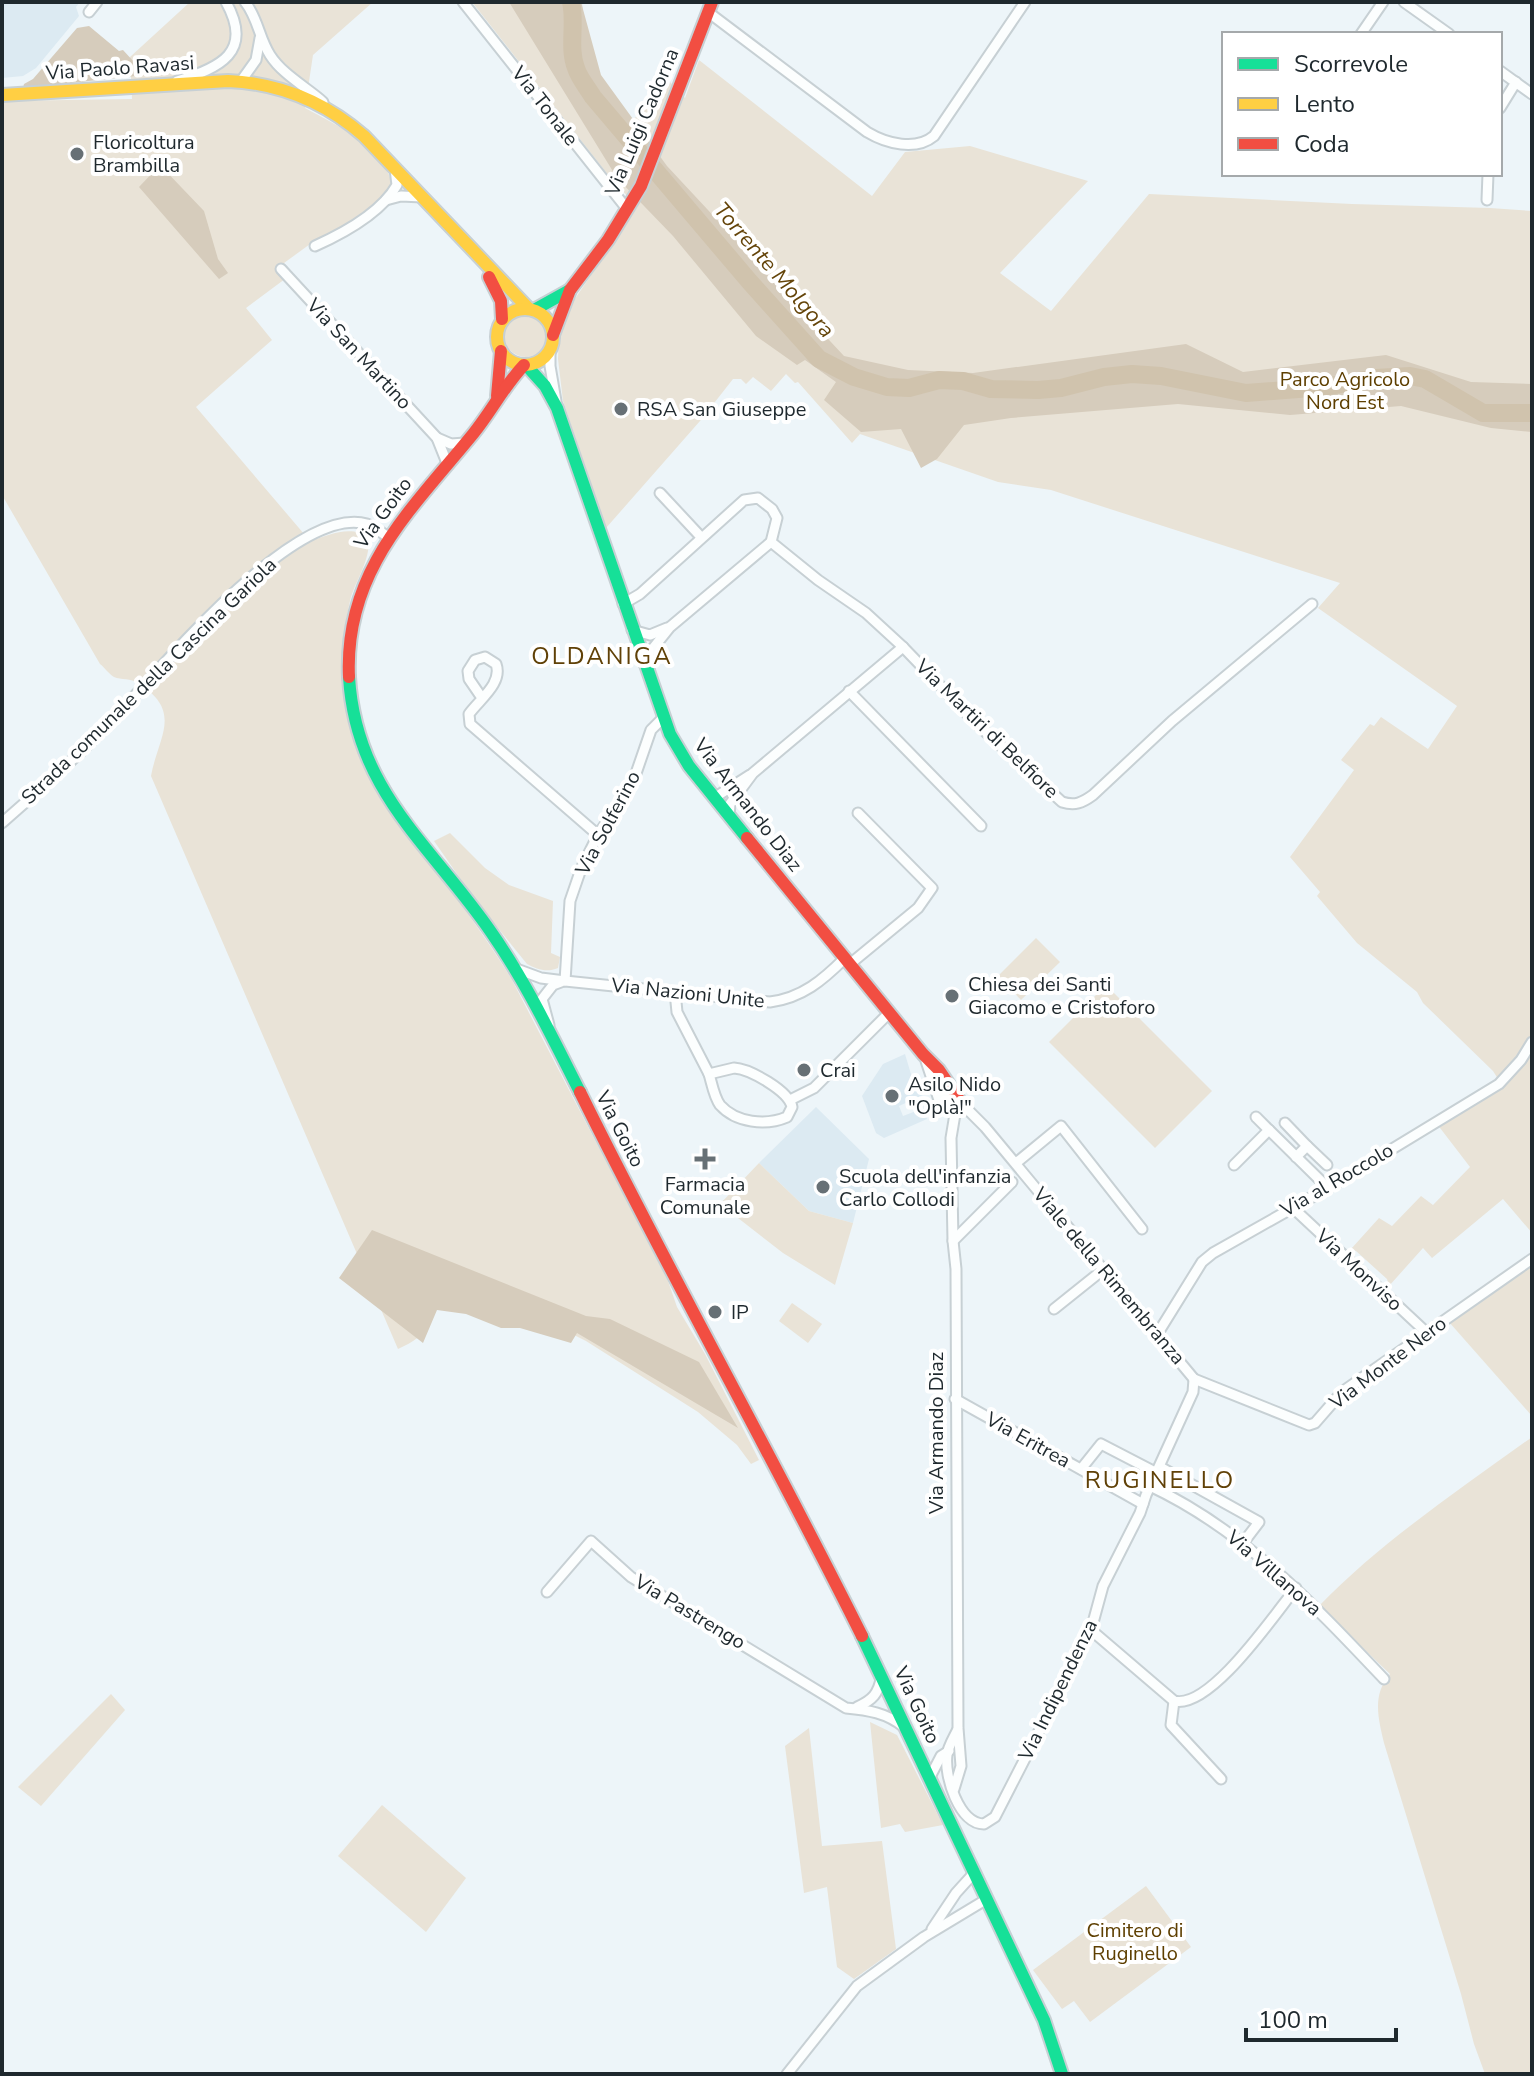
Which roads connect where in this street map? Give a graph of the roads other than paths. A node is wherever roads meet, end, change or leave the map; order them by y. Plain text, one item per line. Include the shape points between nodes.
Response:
1 (97, 2) edge
2 (226, 2) edge
3 (245, 2) edge
4 (463, 2) edge
5 (1025, 2) edge
6 (1404, 2) edge
7 (1378, 4) edge
8 (710, 7) edge
9 (89, 12) dead end
10 (259, 31) junction
11 (1362, 32) edge
12 (1446, 32) edge
13 (1502, 72) edge
14 (241, 81) junction
15 (1516, 82) junction
16 (157, 86) junction
17 (1532, 94) edge
18 (2, 95) edge
19 (1502, 105) edge
20 (335, 112) junction
21 (394, 166) junction
22 (1488, 176) edge
23 (423, 197) junction
24 (386, 200) junction
25 (1487, 200) dead end
26 (627, 209) junction
27 (315, 246) dead end
28 (479, 260) junction
29 (281, 269) dead end
30 (570, 290) junction
31 (531, 309) junction
32 (502, 319) junction
33 (553, 335) junction
34 (550, 349) junction
35 (501, 351) junction
36 (525, 365) junction
37 (495, 401) junction
38 (557, 408) junction
39 (437, 438) junction
40 (465, 443) junction
41 (447, 463) junction
42 (660, 493) dead end
43 (388, 537) junction
44 (701, 537) junction
45 (771, 542) junction
46 (623, 604) junction
47 (1312, 604) dead end
48 (670, 627) junction
49 (632, 630) junction
50 (903, 647) junction
51 (645, 666) junction
52 (849, 691) junction
53 (482, 698) dead end
54 (663, 718) junction
55 (753, 773) junction
56 (714, 798) junction
57 (858, 813) dead end
58 (729, 816) junction
59 (2, 823) edge
60 (981, 826) dead end
61 (598, 835) junction
62 (847, 961) junction
63 (513, 968) junction
64 (565, 981) junction
65 (675, 992) junction
66 (889, 1013) junction
67 (551, 1037) junction
68 (1532, 1042) edge
69 (923, 1054) junction
70 (709, 1074) junction
71 (790, 1100) junction
72 (940, 1104) junction
73 (957, 1104) junction
74 (1256, 1117) dead end
75 (1285, 1123) dead end
76 (1269, 1130) junction
77 (951, 1138) junction
78 (1307, 1146) junction
79 (1296, 1157) junction
80 (1016, 1163) junction
81 (1234, 1165) dead end
82 (1327, 1165) dead end
83 (1012, 1182) dead end
84 (1328, 1188) junction
85 (1292, 1207) junction
86 (1142, 1229) dead end
87 (953, 1241) junction
88 (1532, 1259) edge
89 (1104, 1269) junction
90 (1054, 1309) dead end
91 (1158, 1333) junction
92 (1427, 1333) junction
93 (1194, 1379) junction
94 (955, 1399) junction
95 (1081, 1469) junction
96 (1158, 1470) junction
97 (1150, 1486) junction
98 (1143, 1504) junction
99 (1243, 1543) junction
100 (1296, 1588) junction
101 (547, 1592) dead end
102 (1091, 1630) junction
103 (882, 1676) junction
104 (1384, 1679) dead end
105 (1174, 1701) junction
106 (854, 1709) junction
107 (906, 1728) junction
108 (958, 1728) junction
109 (916, 1748) junction
110 (960, 1753) junction
111 (944, 1754) junction
112 (930, 1779) junction
113 (1221, 1779) dead end
114 (954, 1789) junction
115 (937, 1794) junction
116 (975, 1872) junction
117 (956, 1893) junction
118 (987, 1899) junction
119 (966, 1912) junction
120 (924, 1937) junction
121 (787, 2074) edge
122 (1062, 2074) edge

1 - 9 street
2 - 16 street via 236,29 229,55 213,68
3 - 10 street
4 - 26 street, Via Tonale
5 - 8 street via 934,136 915,145 877,138 850,120
6 - 12 street
7 - 11 street
8 - 26 street, Via Luigi Cadorna via 647,172
10 - 14 street via 256,60
10 - 20 street via 278,66
13 - 15 street
14 - 16 street, Via Paolo Ravasi
14 - 20 street, Via Paolo Ravasi via 288,92
15 - 17 street
15 - 19 street
16 - 18 street, Via Paolo Ravasi
20 - 21 street, Via Paolo Ravasi
21 - 23 street, Via Paolo Ravasi
21 - 24 street via 397,185
22 - 25 street
23 - 24 street
23 - 28 street, Via Paolo Ravasi
24 - 27 street via 342,234
26 - 30 street, Via Luigi Cadorna
28 - 31 street
28 - 32 street via 501,301
29 - 39 street, Via San Martino
30 - 31 street, Via Luigi Cadorna
30 - 33 street, Via Luigi Cadorna
31 - 32 street
31 - 33 street via 548,320
32 - 35 street via 497,335
33 - 34 street
34 - 36 street via 542,359
34 - 38 street, Via Armando Diaz
35 - 36 street
35 - 37 street, Via Goito
36 - 37 street, Via Goito
36 - 38 street, Via Armando Diaz
37 - 40 street, Via Goito
38 - 46 street, Via Armando Diaz
39 - 40 street
39 - 41 street, Via San Martino
40 - 41 street, Via Goito
41 - 43 street, Via Goito
42 - 44 street
43 - 59 street, Strada comunale della Cascina Gariola via 365,524 346,524 309,536 273,557 103,730
43 - 63 street, Via Goito via 365,575 351,629 352,712 375,773
44 - 45 street via 744,500 758,498 777,518
44 - 46 street
45 - 48 street
45 - 50 street, Via Martiri di Belfiore
46 - 49 street, Via Armando Diaz
47 - 50 street, Via Martiri di Belfiore via 1093,795 1072,805 1062,802 990,737
48 - 49 street via 650,635
48 - 51 street
49 - 51 street, Via Armando Diaz
50 - 52 street
51 - 54 street, Via Armando Diaz
52 - 55 street
52 - 60 street
53 - 61 street via 469,714 470,724
54 - 56 street, Via Armando Diaz
54 - 61 street, Via Solferino via 651,730 633,782
55 - 56 street
55 - 58 street via 730,804
56 - 58 street, Via Armando Diaz
57 - 62 street, Via Nazioni Unite via 932,888 918,908
58 - 62 street, Via Armando Diaz
61 - 64 street, Via Solferino via 570,901
62 - 65 street, Via Nazioni Unite via 807,991 781,1001
62 - 66 street, Via Armando Diaz
63 - 64 street, Via Nazioni Unite
63 - 67 street, Via Goito
64 - 65 street, Via Nazioni Unite
64 - 67 street via 553,985 542,999
65 - 70 street via 677,1012
66 - 69 street, Via Armando Diaz
66 - 71 street via 814,1088
67 - 103 street, Via Goito
68 - 84 street, Via al Roccolo via 1499,1084
69 - 72 street, Via Armando Diaz
69 - 73 street, Via Armando Diaz via 939,1070
70 - 71 street via 746,1069
70 - 71 street via 720,1104 746,1120 784,1119
72 - 73 street via 948,1111
72 - 73 street via 948,1092
72 - 77 street, Via Armando Diaz
73 - 77 street, Via Armando Diaz
73 - 80 street, Viale della Rimembranza via 971,1112
74 - 76 street
75 - 78 street
76 - 79 street
76 - 81 street
77 - 87 street, Via Armando Diaz
78 - 79 street
78 - 82 street
79 - 84 street
80 - 86 street via 1061,1126
80 - 89 street, Viale della Rimembranza
83 - 87 street
84 - 85 street, Via al Roccolo
85 - 91 street, Via al Roccolo via 1202,1262
85 - 92 street, Via Monviso
87 - 94 street, Via Armando Diaz
88 - 92 street, Via Monte Nero
89 - 90 street
89 - 91 street, Viale della Rimembranza
91 - 93 street, Viale della Rimembranza
92 - 93 street, Via Monte Nero via 1342,1392 1309,1425
93 - 96 street, Via Indipendenza
94 - 95 street, Via Eritrea
94 - 108 street, Via Armando Diaz
95 - 96 street via 1101,1444
95 - 98 street, Via Eritrea
96 - 97 street, Via Indipendenza
96 - 99 street via 1259,1522
97 - 98 street, Via Indipendenza
97 - 99 street, Via Villanova
98 - 102 street, Via Indipendenza via 1103,1586
99 - 100 street, Via Villanova
100 - 104 street, Via Villanova
100 - 105 street via 1218,1682 1188,1702
101 - 106 street, Via Pastrengo via 591,1541 631,1577
102 - 105 street
102 - 114 street, Via Indipendenza via 993,1819 979,1825 969,1820
103 - 106 street via 875,1698
103 - 107 street, Via Goito
105 - 113 street via 1171,1725
106 - 107 street, Via Pastrengo via 892,1717
107 - 109 street, Via Goito
108 - 110 street, Via Armando Diaz
108 - 111 street, Via Armando Diaz
109 - 111 street
109 - 112 street, Via Goito
110 - 111 street
110 - 114 street, Via Armando Diaz
111 - 112 street, Via Armando Diaz
111 - 114 street, Via Indipendenza
112 - 115 street, Via Goito
114 - 115 street
115 - 116 street, Via Goito
116 - 117 street
116 - 118 street, Via Goito
117 - 119 street
117 - 120 street
118 - 119 street
118 - 122 street, Via Goito via 1044,2020
119 - 120 street
120 - 121 street via 857,1986

